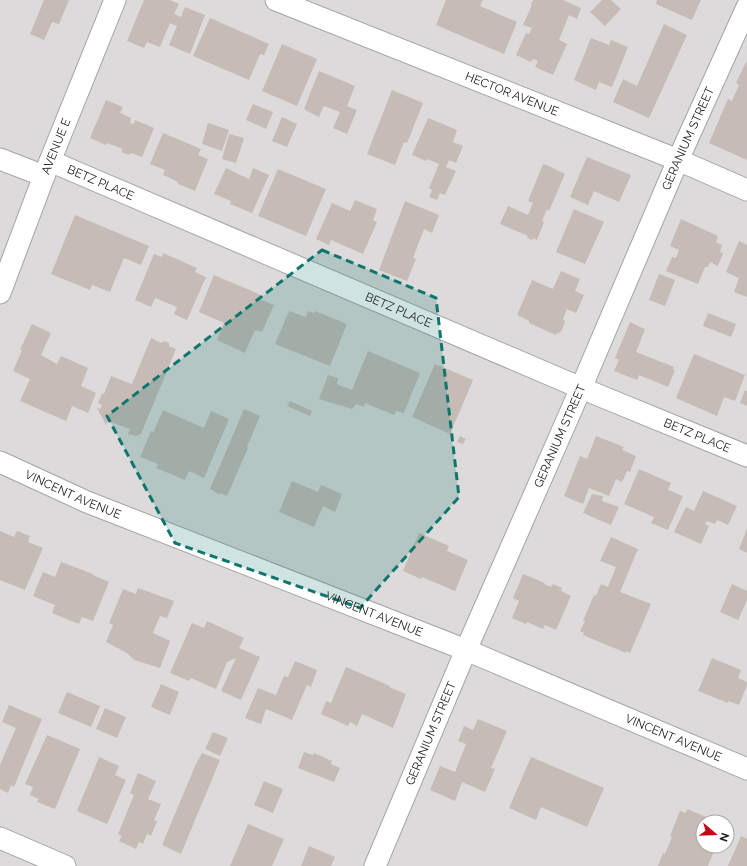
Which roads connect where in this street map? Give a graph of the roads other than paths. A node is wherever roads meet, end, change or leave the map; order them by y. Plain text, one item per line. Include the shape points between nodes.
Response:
1 (115, 0) edge
2 (276, 0) edge
3 (747, 7) edge
4 (0, 159) edge
5 (678, 160) junction
6 (47, 169) junction
7 (747, 190) edge
8 (0, 293) edge
9 (581, 388) junction
10 (747, 456) edge
11 (0, 462) edge
12 (466, 650) junction
13 (747, 769) edge
14 (0, 838) edge
15 (65, 866) edge
16 (375, 866) edge

1 - 6 street, AVENUE E
2 - 5 street, HECTOR AVENUE
3 - 5 street, GERANIUM STREET
4 - 6 street, BETZ PLACE
5 - 7 street, HECTOR AVENUE
5 - 9 street, GERANIUM STREET
6 - 8 street, AVENUE E
6 - 9 street, BETZ PLACE
9 - 10 street, BETZ PLACE
9 - 12 street, GERANIUM STREET
11 - 12 street, VINCENT AVENUE via 87,502
12 - 13 street, VINCENT AVENUE
12 - 16 street, GERANIUM STREET
14 - 15 street

